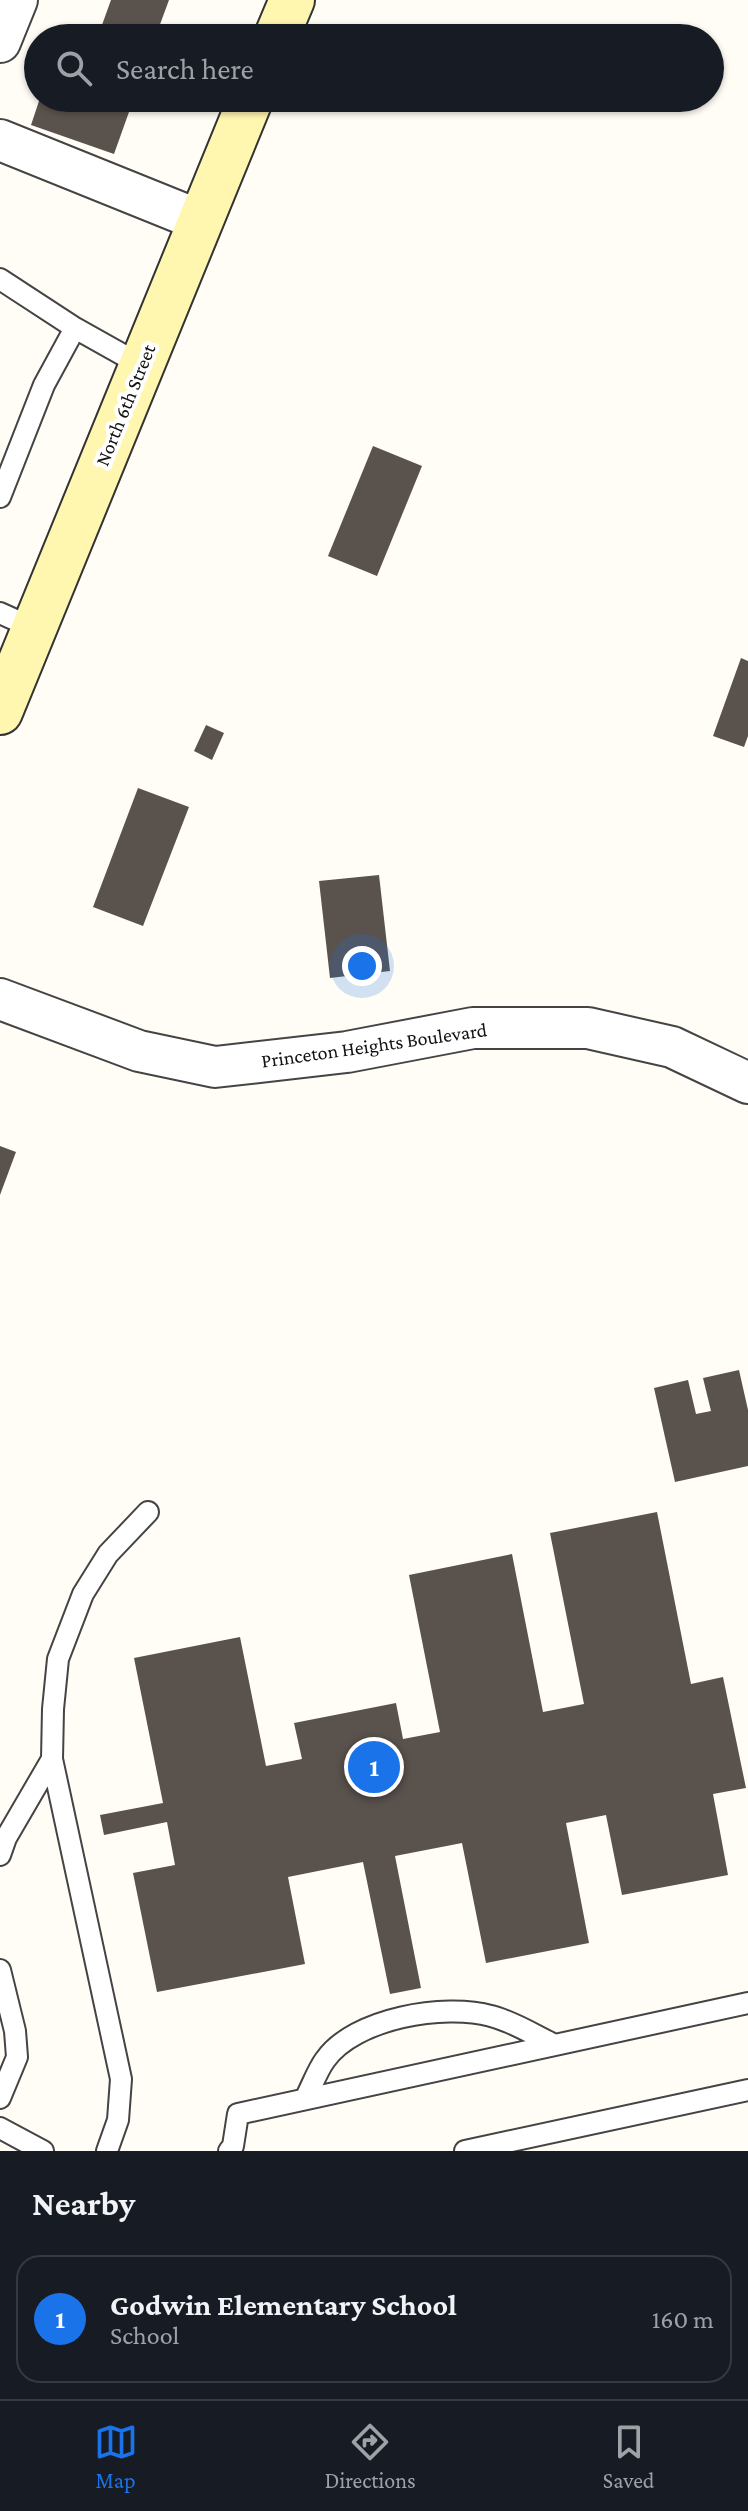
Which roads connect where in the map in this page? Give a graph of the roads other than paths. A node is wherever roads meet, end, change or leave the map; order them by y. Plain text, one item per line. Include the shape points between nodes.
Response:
1 (17, 0) edge
2 (292, 0) edge
3 (282, 24) edge
4 (0, 42) edge
5 (245, 112) edge
6 (0, 140) edge
7 (201, 221) junction
8 (0, 279) edge
9 (75, 328) junction
10 (141, 365) junction
11 (0, 497) edge
12 (17, 621) edge
13 (0, 712) edge
14 (0, 999) edge
15 (748, 1083) edge
16 (148, 1512) dead end
17 (52, 1759) junction
18 (0, 1855) edge
19 (0, 1970) edge
20 (748, 2003) edge
21 (553, 2044) junction
22 (748, 2090) edge
23 (0, 2098) edge
24 (305, 2099) junction
25 (0, 2128) edge
26 (43, 2151) edge
27 (107, 2151) edge
28 (229, 2151) edge
29 (465, 2151) edge

1 - 4 street
2 - 3 main road
5 - 7 main road, North 6th Street
6 - 7 street
7 - 10 main road, North 6th Street
8 - 9 lane
9 - 10 lane
9 - 11 lane via 44,385
10 - 12 main road, North 6th Street
12 - 13 main road, North 6th Street
14 - 15 street, Princeton Heights Boulevard via 139,1051 215,1067 347,1052 473,1028 588,1028 672,1047
16 - 17 lane via 108,1554 83,1594 58,1659
17 - 18 lane
17 - 27 lane via 121,2079 118,2120
19 - 23 lane via 17,2057
20 - 21 lane
21 - 24 lane
21 - 24 lane via 493,2016 458,2010 384,2021 352,2035 326,2058
22 - 29 lane
24 - 28 lane via 238,2114
25 - 26 lane

